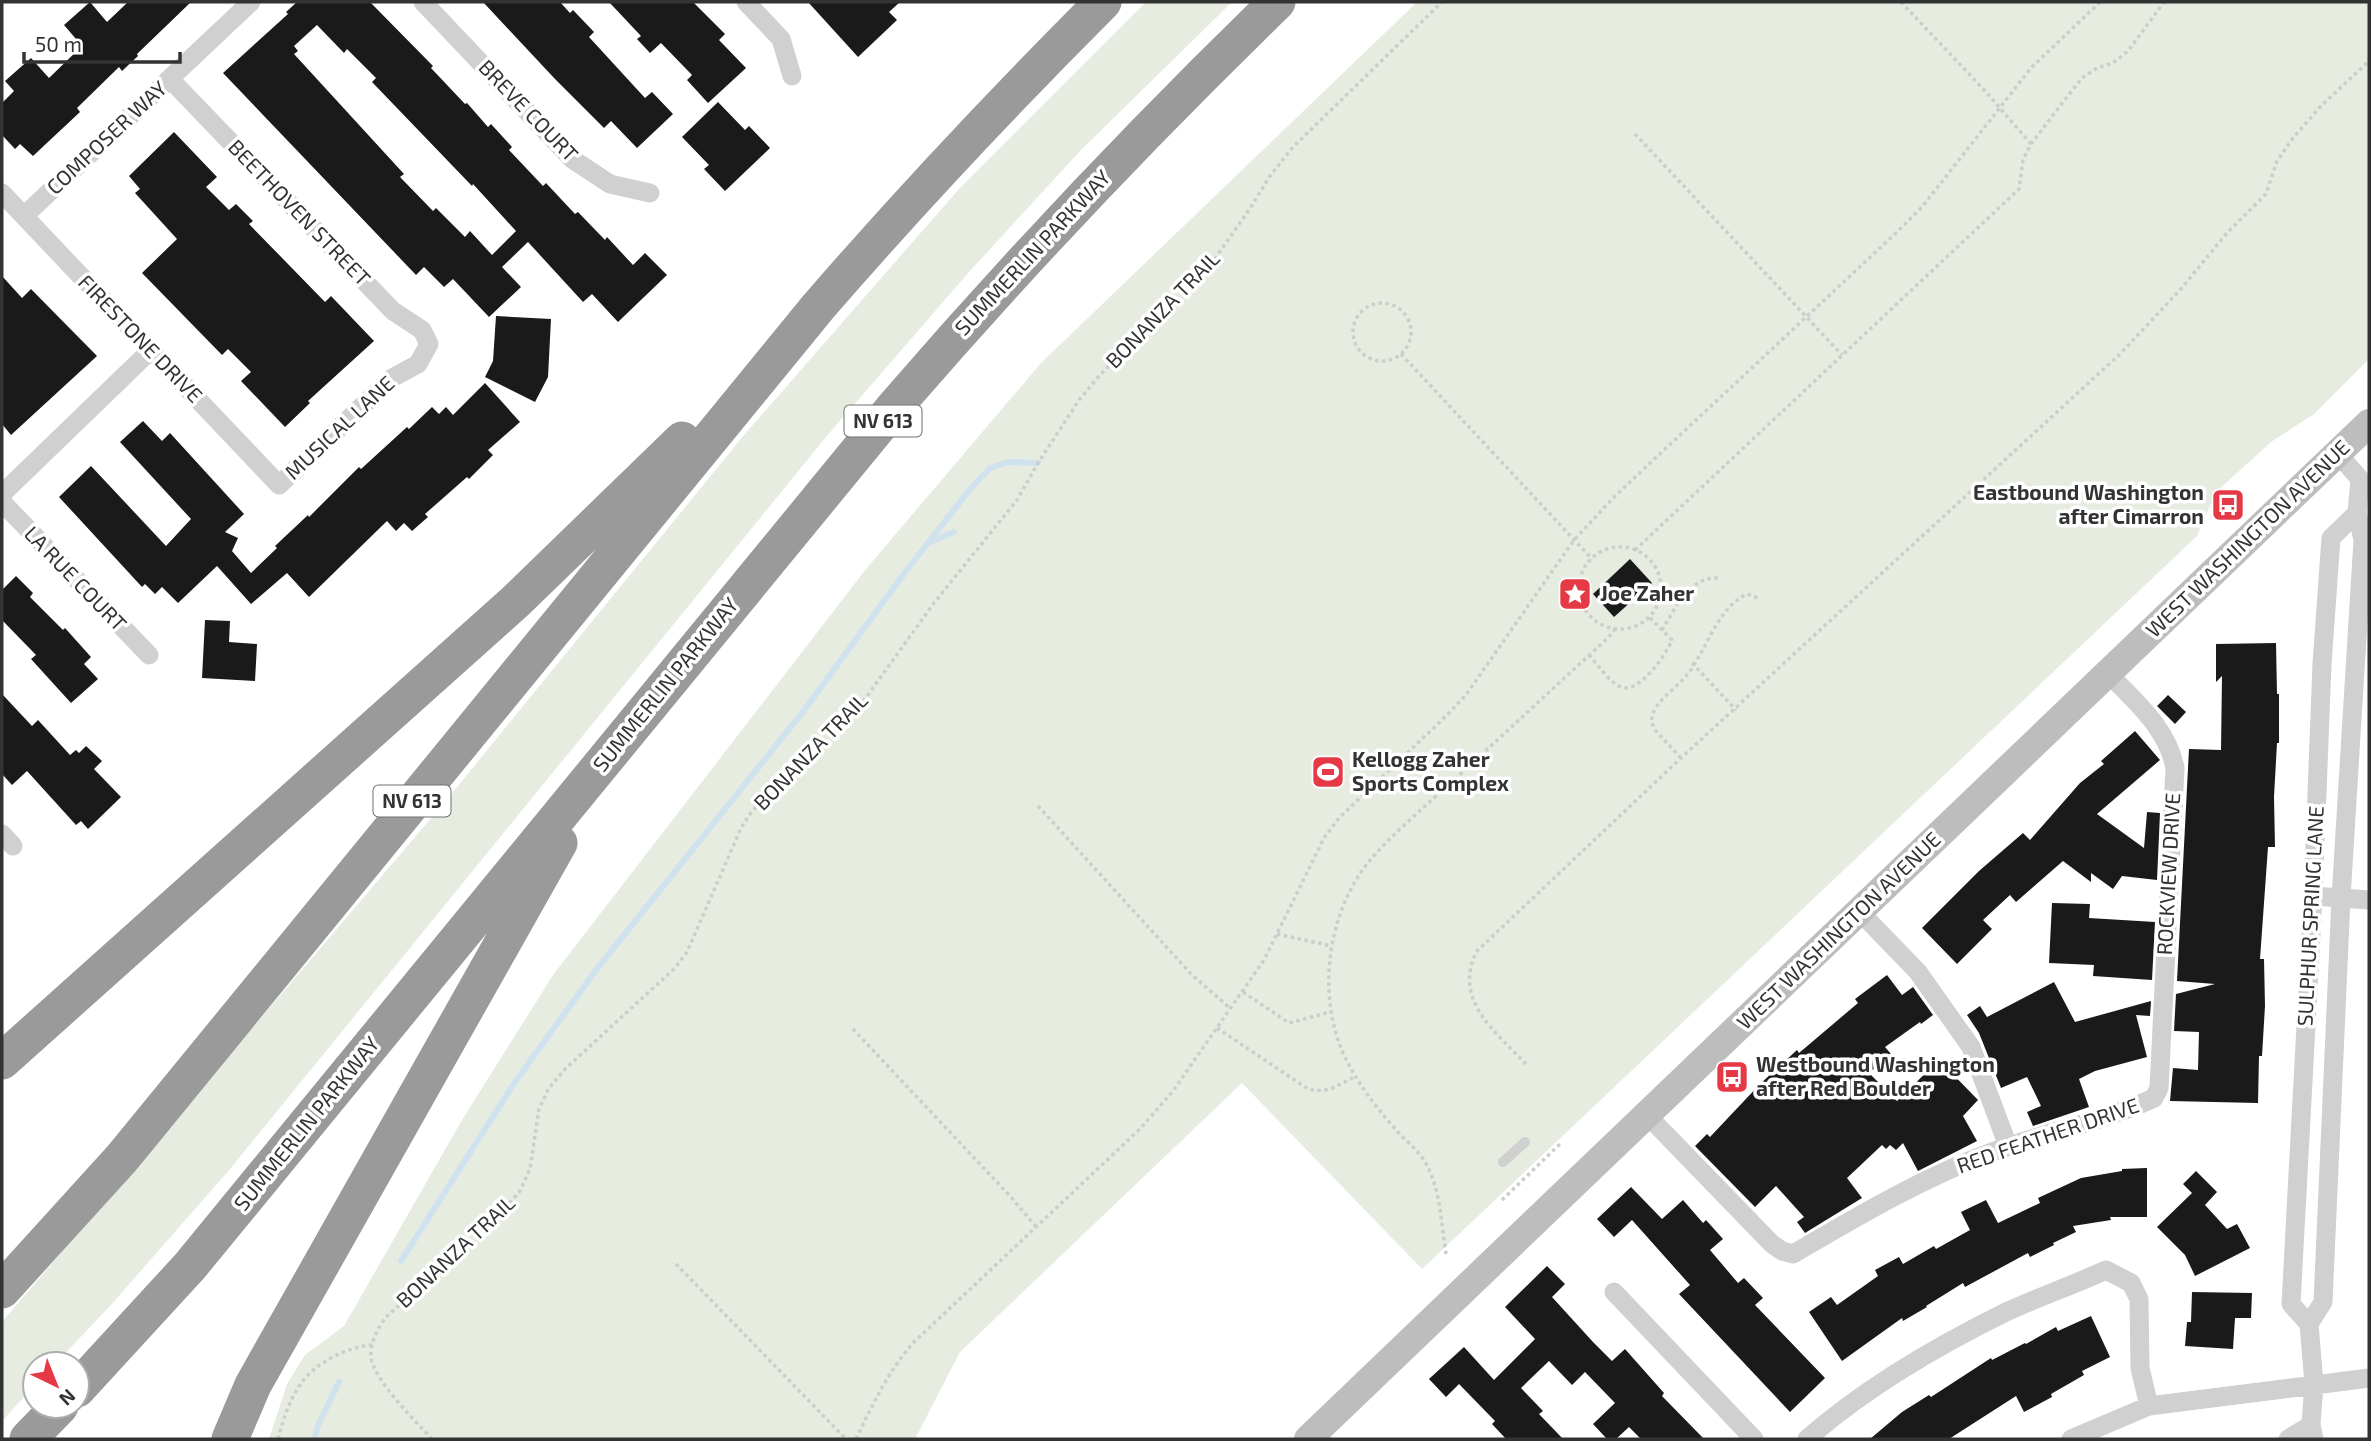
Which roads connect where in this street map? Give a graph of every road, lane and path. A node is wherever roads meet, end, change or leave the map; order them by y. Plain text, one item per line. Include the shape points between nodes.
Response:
1 (251, 2) edge
2 (423, 2) edge
3 (746, 2) edge
4 (1103, 2) edge
5 (1277, 2) edge
6 (1442, 2) edge
7 (1901, 2) edge
8 (2100, 2) edge
9 (2164, 2) edge
10 (2369, 61) edge
11 (792, 76) dead end
12 (170, 79) junction
13 (2000, 108) junction
14 (1636, 134) dead end
15 (2031, 144) junction
16 (2, 193) edge
17 (650, 193) dead end
18 (24, 216) junction
19 (818, 307) junction
20 (1807, 318) junction
21 (429, 344) joint
22 (151, 349) junction
23 (1401, 354) junction
24 (1842, 355) junction
25 (2369, 423) edge
26 (2337, 453) junction
27 (279, 485) joint
28 (2, 494) edge
29 (2, 502) edge
30 (2357, 513) junction
31 (1574, 540) junction
32 (1634, 550) junction
33 (1592, 559) junction
34 (1721, 578) dead end
35 (1760, 599) dead end
36 (1649, 617) junction
37 (1615, 629) junction
38 (1662, 630) junction
39 (149, 655) dead end
40 (1589, 655) junction
41 (1693, 664) junction
42 (2322, 664) junction
43 (2363, 666) edge
44 (2108, 673) junction
45 (1736, 710) junction
46 (1681, 758) junction
47 (604, 761) junction
48 (1038, 806) dead end
49 (2313, 896) junction
50 (2342, 898) junction
51 (2369, 900) edge
52 (1859, 911) junction
53 (1277, 934) junction
54 (1332, 946) junction
55 (1243, 992) junction
56 (1231, 1009) junction
57 (1331, 1012) junction
58 (1217, 1028) junction
59 (853, 1029) dead end
60 (2, 1061) edge
61 (1526, 1064) dead end
62 (1354, 1077) junction
63 (2154, 1098) joint
64 (1647, 1115) junction
65 (1525, 1142) dead end
66 (1562, 1142) dead end
67 (2008, 1146) junction
68 (1503, 1162) dead end
69 (1502, 1200) dead end
70 (1037, 1228) junction
71 (1446, 1254) dead end
72 (676, 1264) dead end
73 (2, 1290) edge
74 (1614, 1292) dead end
75 (2309, 1324) junction
76 (372, 1345) junction
77 (91, 1374) edge
78 (2369, 1378) edge
79 (2314, 1384) junction
80 (2149, 1406) junction
81 (46, 1420) edge
82 (2312, 1432) edge
83 (28, 1439) edge
84 (230, 1439) edge
85 (278, 1439) edge
86 (432, 1439) edge
87 (846, 1439) edge
88 (856, 1439) edge
89 (1308, 1439) edge
90 (1754, 1439) edge
91 (1807, 1439) edge
92 (2071, 1439) edge
93 (2288, 1439) edge

1 - 12 street, COMPOSER WAY
2 - 17 street, BREVE COURT via 572,159 610,184
3 - 11 street via 781,39
4 - 19 highway, NV 613 via 1011,94
5 - 47 highway, SUMMERLIN PARKWAY / NV 613 via 1108,172 957,335
6 - 76 path, BONANZA TRAIL via 1293,147 1214,260 1079,400 1017,500 955,575 865,699 752,811 687,952 675,968 549,1088 539,1109 530,1169 520,1191 495,1220 386,1317
7 - 13 path
8 - 13 path via 2031,68
9 - 15 path via 2128,51 2082,78
10 - 45 path via 2293,138 2277,161 2266,194 2120,354
12 - 18 street, COMPOSER WAY
12 - 21 street, BEETHOVEN STREET via 393,311 422,330
13 - 15 path
13 - 20 path via 1922,207
14 - 20 path
15 - 24 path via 2023,160 2019,189
16 - 18 street, FIRESTONE DRIVE
18 - 22 street, FIRESTONE DRIVE
19 - 60 highway via 516,601
19 - 73 highway, NV 613 via 122,1158
20 - 24 path
20 - 31 path via 1616,495
21 - 27 street, MUSICAL LANE via 418,364 392,377
22 - 27 street, FIRESTONE DRIVE
22 - 28 street
23 - 23 path via 1411,329 1403,311 1382,303 1364,309 1354,327 1362,352 1378,360
23 - 31 path
24 - 32 path
25 - 26 main road, WEST WASHINGTON AVENUE
26 - 30 street, SULPHUR SPRING LANE via 2360,479
26 - 44 main road, WEST WASHINGTON AVENUE
29 - 39 street, LA RUE COURT
30 - 42 street, SULPHUR SPRING LANE via 2331,538
30 - 43 street, SULPHUR SPRING LANE via 2363,540
31 - 33 path
31 - 53 path via 1466,695 1339,818 1324,838
32 - 33 path via 1615,547
32 - 36 path via 1649,559 1661,581 1660,599
33 - 37 path via 1581,577 1580,596 1591,617
34 - 38 path via 1694,584
35 - 41 path via 1748,594 1735,603
36 - 37 path via 1634,627
36 - 38 path
37 - 40 path
38 - 40 path via 1673,642 1649,673 1629,688 1613,681
40 - 54 path via 1376,855 1346,901
41 - 45 path
41 - 46 path via 1652,717 1654,729
42 - 43 street
42 - 49 street, SULPHUR SPRING LANE
43 - 50 street, SULPHUR SPRING LANE
44 - 52 main road, WEST WASHINGTON AVENUE
44 - 63 street, ROCKVIEW DRIVE via 2160,728 2175,768 2159,1088
45 - 46 path
46 - 61 path via 1477,951 1468,975 1477,1010
47 - 77 highway, SUMMERLIN PARKWAY / NV 613 via 190,1266
47 - 84 highway via 253,1385
48 - 56 path via 1191,974
49 - 50 street
49 - 75 street, SULPHUR SPRING LANE via 2291,1304
50 - 51 street
50 - 75 street, SULPHUR SPRING LANE via 2323,1302
52 - 64 main road, WEST WASHINGTON AVENUE
52 - 67 street via 1918,972 1971,1046
53 - 54 path
53 - 55 path
54 - 57 path
55 - 56 path
55 - 57 path via 1289,1023
56 - 58 path
57 - 62 path
58 - 62 path via 1308,1089 1328,1090
58 - 70 path via 1140,1129
59 - 70 path
62 - 71 path via 1424,1159 1436,1188
63 - 67 street, RED FEATHER DRIVE via 2129,1110
64 - 67 street, RED FEATHER DRIVE via 1772,1244 1793,1254 1898,1193
64 - 89 main road, WEST WASHINGTON AVENUE
65 - 68 lane
66 - 69 path
70 - 88 path via 895,1364
72 - 87 path
74 - 90 street
75 - 79 street, SULPHUR SPRING LANE
76 - 85 path via 347,1350 299,1385
76 - 86 path via 376,1371
78 - 79 street
79 - 80 street
79 - 82 street, SULPHUR SPRING LANE
80 - 91 street via 2140,1368 2139,1299 2131,1283 2106,1270 1941,1345 1868,1391
80 - 92 street
81 - 83 highway
82 - 93 street, SULPHUR SPRING LANE

